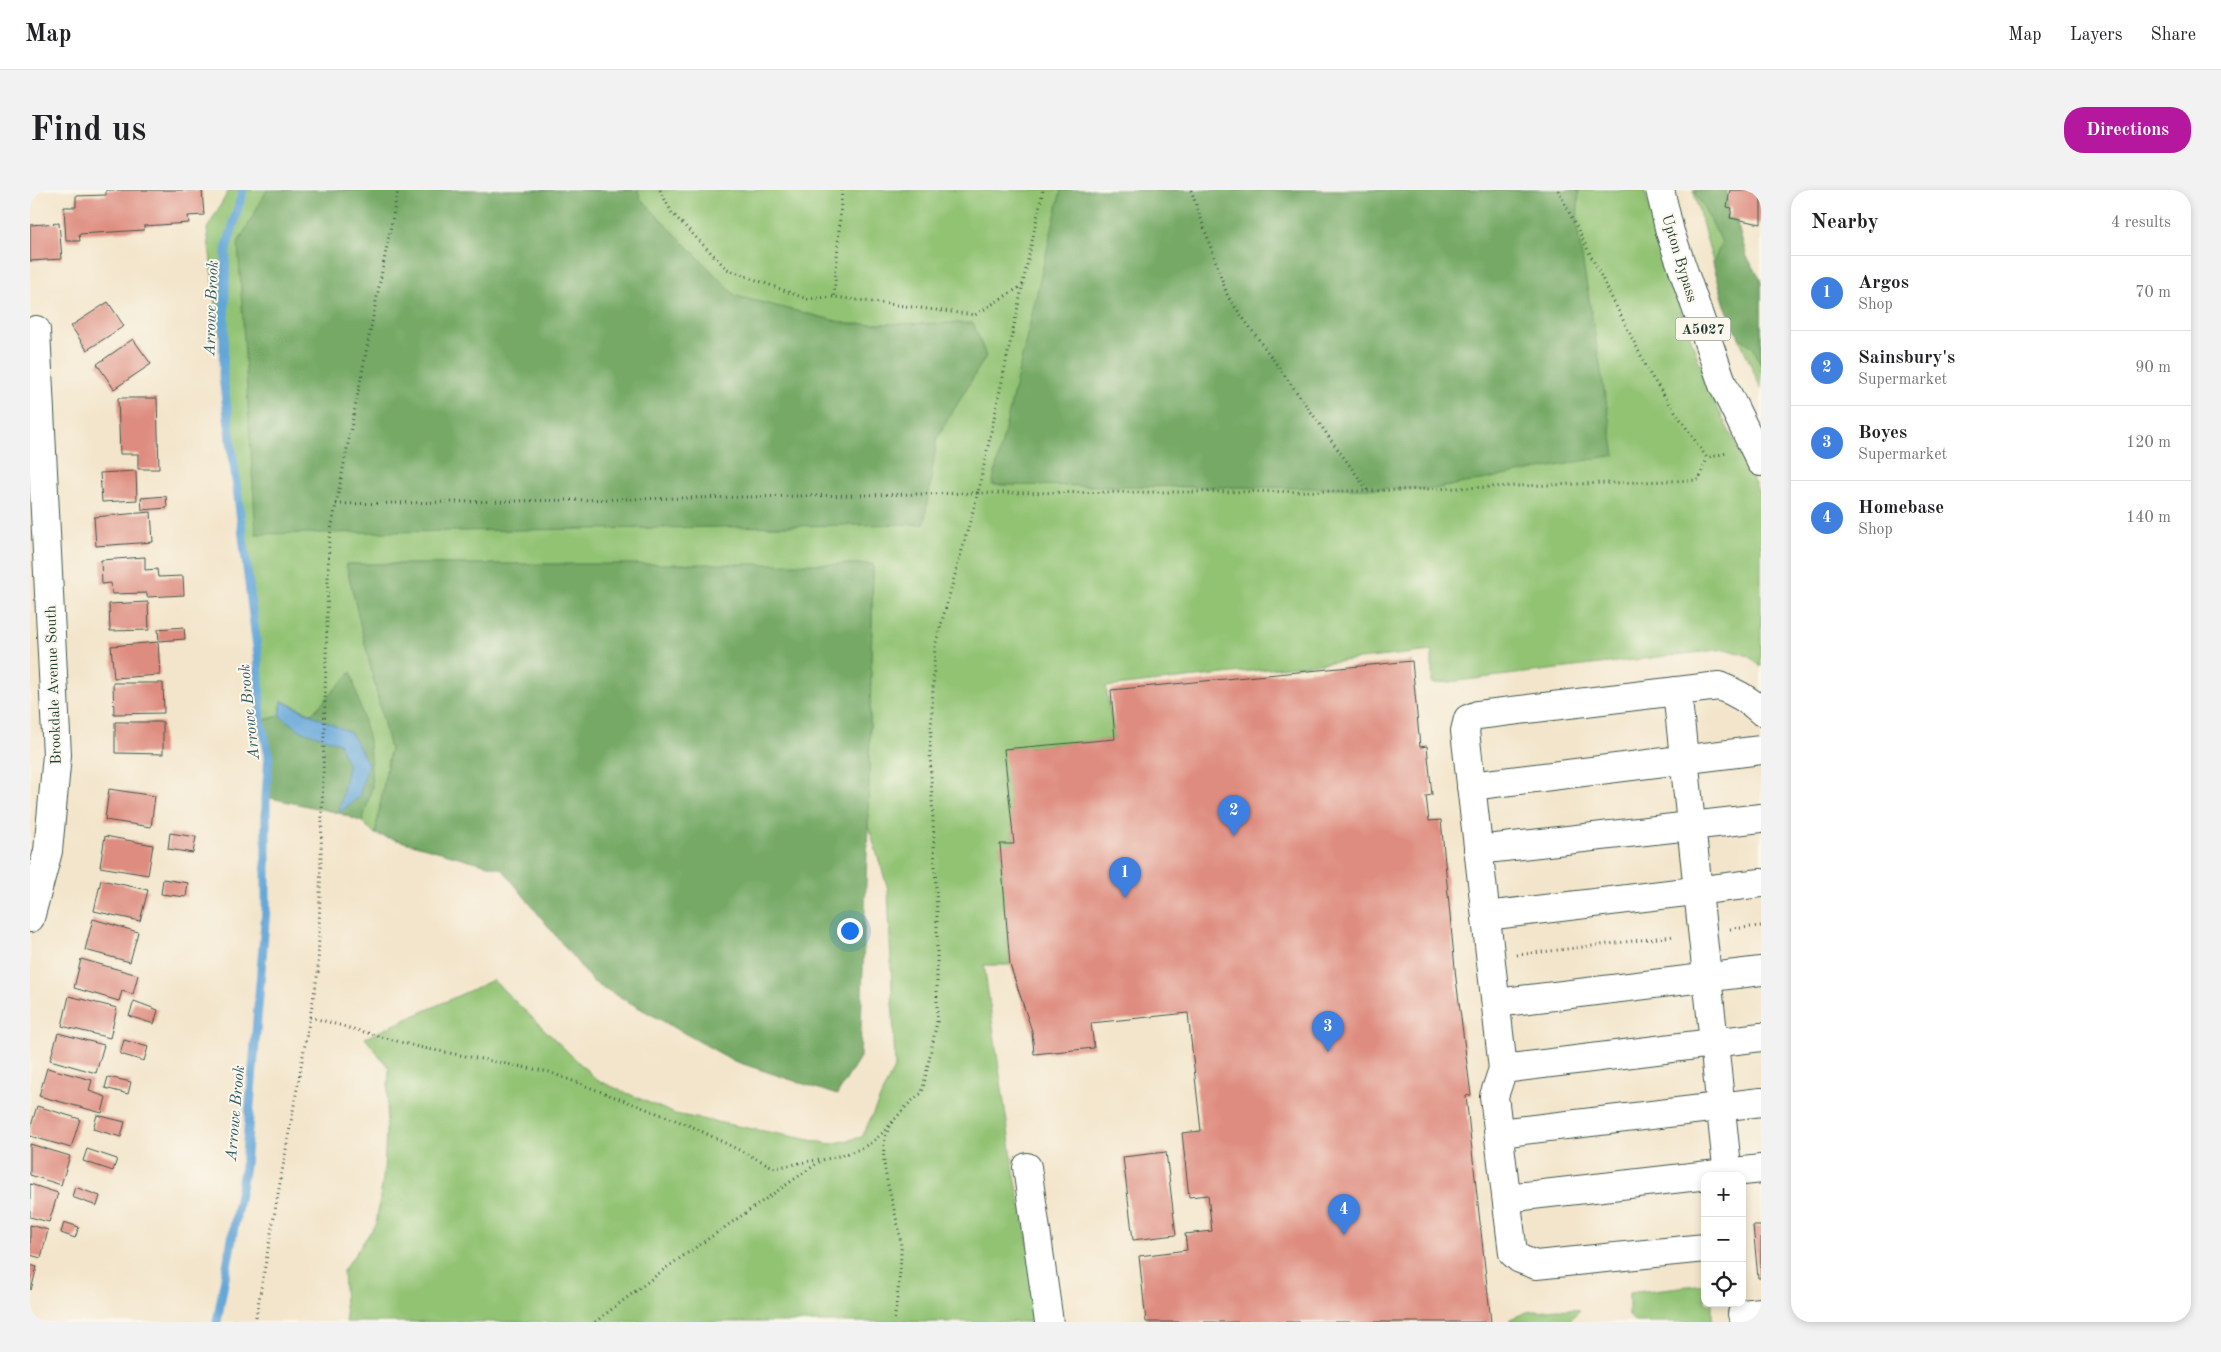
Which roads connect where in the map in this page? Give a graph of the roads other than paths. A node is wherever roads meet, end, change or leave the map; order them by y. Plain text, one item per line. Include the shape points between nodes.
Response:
1 (1660, 190) edge
2 (36, 330) dead end
3 (1757, 453) edge
4 (1677, 691) junction
5 (1761, 711) edge
6 (1761, 750) edge
7 (1685, 759) junction
8 (1471, 786) junction
9 (1761, 818) edge
10 (1692, 826) junction
11 (1478, 850) junction
12 (1761, 883) edge
13 (1699, 890) junction
14 (1486, 916) junction
15 (30, 918) edge
16 (1761, 971) edge
17 (1707, 977) junction
18 (1496, 1003) junction
19 (1761, 1037) edge
20 (1714, 1042) junction
21 (1503, 1069) junction
22 (1761, 1102) edge
23 (1721, 1107) junction
24 (1498, 1133) junction
25 (1027, 1167) dead end
26 (1761, 1169) edge
27 (1728, 1172) edge
28 (1741, 1172) edge
29 (1701, 1177) edge
30 (1506, 1198) junction
31 (1701, 1248) edge
32 (1048, 1322) edge

1 - 3 street, Upton Bypass / A5027 via 1670,232 1703,331 1723,385
2 - 15 street, Brookdale Avenue South via 57,755 48,851
4 - 5 street via 1719,686 1751,702
4 - 7 street
4 - 8 street via 1478,715 1468,719 1465,731
6 - 7 street
7 - 8 street
7 - 10 street
8 - 11 street
9 - 10 street
10 - 11 street
10 - 13 street
11 - 14 street
12 - 13 street
13 - 14 street
13 - 17 street
14 - 18 street
16 - 17 street
17 - 18 street
17 - 20 street
18 - 21 street
19 - 20 street
20 - 21 street
20 - 23 street
21 - 24 street via 1494,1096
22 - 23 street
23 - 24 street
23 - 27 street
24 - 30 street
25 - 32 street
26 - 28 street
29 - 30 street
30 - 31 street via 1513,1253 1536,1265

